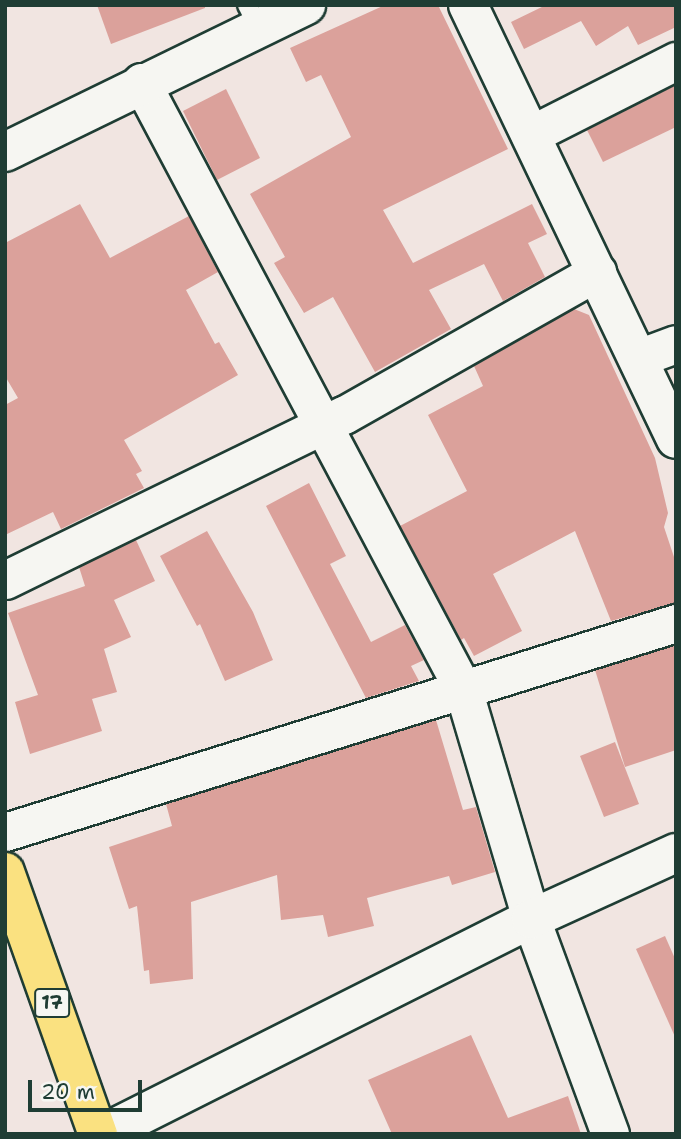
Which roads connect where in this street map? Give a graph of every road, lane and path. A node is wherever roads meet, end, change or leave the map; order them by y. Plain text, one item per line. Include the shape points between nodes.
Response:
1 (306, 5) edge
2 (468, 5) edge
3 (253, 16) edge
4 (676, 61) edge
5 (141, 82) junction
6 (530, 135) junction
7 (5, 152) edge
8 (597, 272) junction
9 (676, 344) edge
10 (638, 358) junction
11 (323, 425) junction
12 (676, 439) edge
13 (5, 580) edge
14 (676, 622) edge
15 (463, 689) junction
16 (5, 832) edge
17 (676, 853) edge
18 (5, 872) edge
19 (531, 919) junction
20 (98, 1134) edge
21 (103, 1134) edge
22 (610, 1134) edge

1 - 3 street
2 - 6 street
3 - 5 street
4 - 6 street
5 - 7 street
5 - 11 street
6 - 8 street
8 - 10 street
8 - 11 street
9 - 10 street
10 - 12 street
11 - 13 street
11 - 15 street
14 - 15 street
15 - 16 street
15 - 19 street
17 - 19 street
18 - 20 highway, 17
19 - 21 street
19 - 22 street

